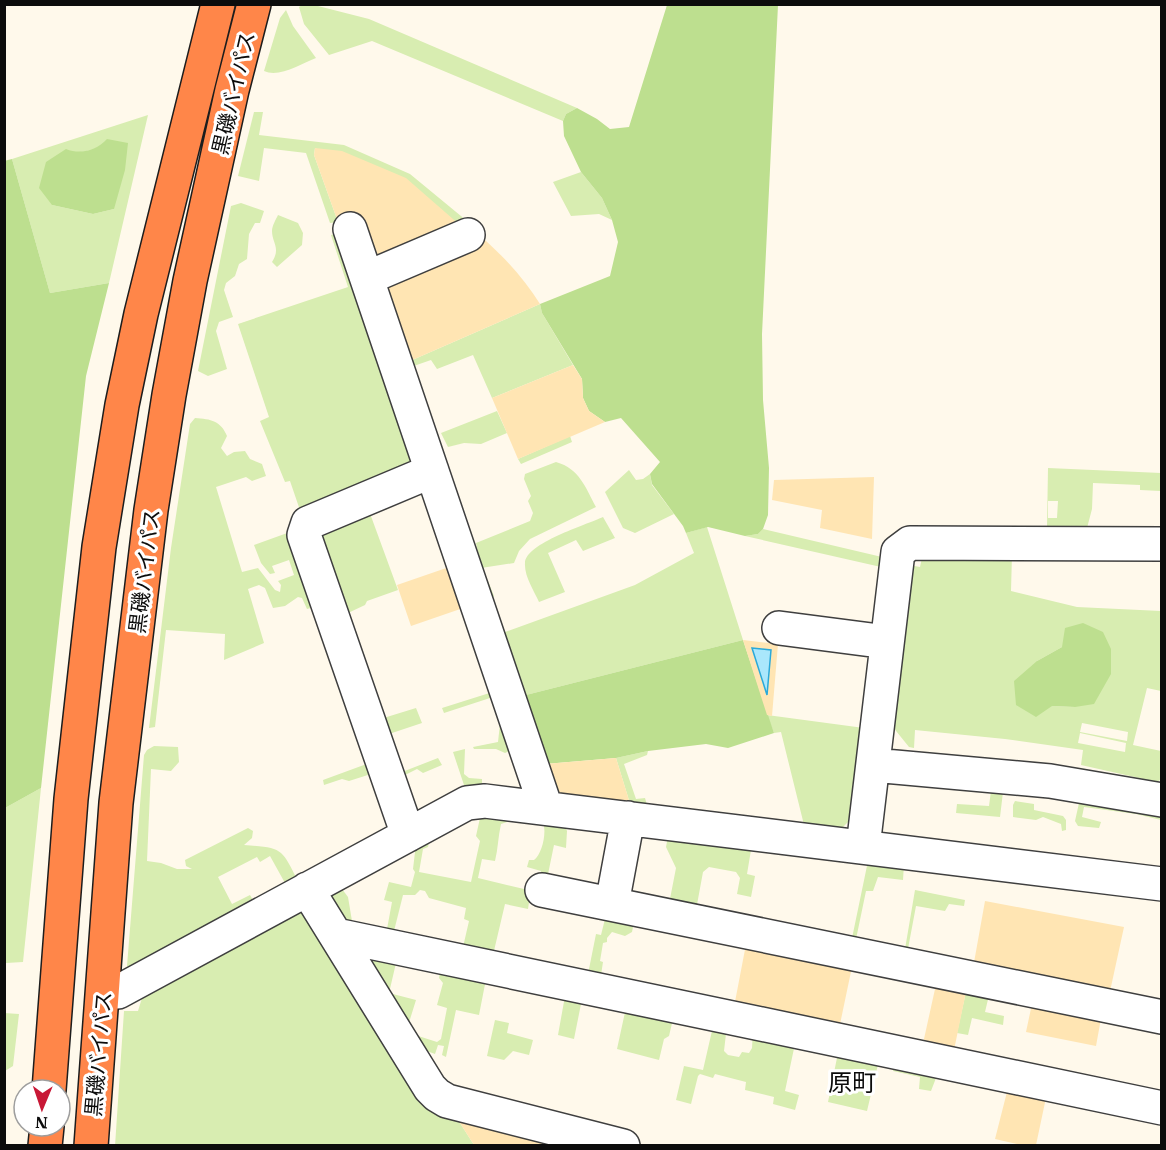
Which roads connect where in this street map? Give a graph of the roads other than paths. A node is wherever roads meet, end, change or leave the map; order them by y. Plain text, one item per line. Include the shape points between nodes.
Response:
1 (218, 4) edge
2 (254, 4) edge
3 (350, 229) dead end
4 (468, 235) dead end
5 (367, 278) junction
6 (432, 471) junction
7 (1161, 544) edge
8 (779, 628) dead end
9 (887, 642) junction
10 (873, 765) junction
11 (1161, 800) edge
12 (546, 808) junction
13 (628, 818) junction
14 (408, 835) junction
15 (863, 847) junction
16 (1161, 884) edge
17 (306, 889) junction
18 (542, 890) dead end
19 (612, 904) junction
20 (336, 935) junction
21 (103, 992) junction
22 (1161, 1017) edge
23 (50, 1078) edge
24 (1161, 1108) edge
25 (91, 1146) edge
26 (623, 1146) edge

1 - 23 highway, 黒磯バイパス via 141,314 99,547 71,800
2 - 21 highway, 黒磯バイパス via 190,281 155,487 116,803
3 - 5 street
4 - 5 street
5 - 6 street
6 - 12 street
6 - 14 street via 308,523 304,535
7 - 9 street via 910,543 897,552
8 - 9 street
9 - 10 street
10 - 11 street via 1050,781
10 - 15 street
12 - 13 street
12 - 14 street via 485,801 467,803
13 - 15 street
13 - 19 street
14 - 17 street
15 - 16 street
17 - 20 street
17 - 21 street via 118,992
18 - 19 street
19 - 22 street
20 - 24 street
20 - 26 street via 437,1095 447,1101
21 - 25 highway, 黒磯バイパス

